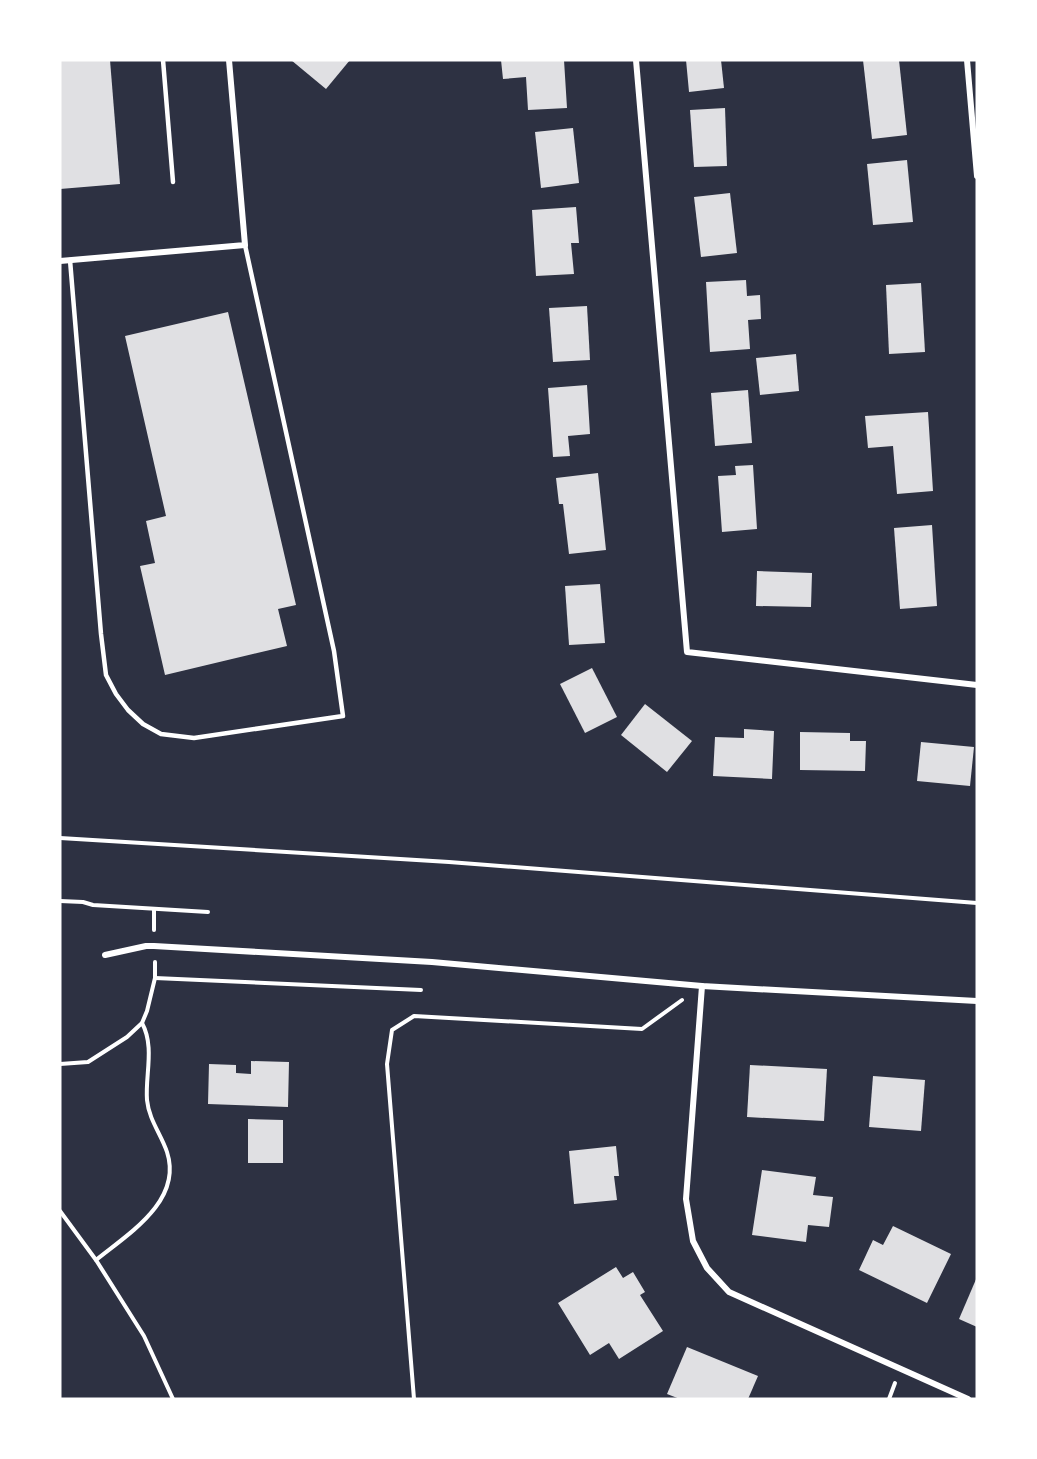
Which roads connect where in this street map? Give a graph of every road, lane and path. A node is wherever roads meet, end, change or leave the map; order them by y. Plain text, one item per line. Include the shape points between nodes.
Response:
1 (163, 60) edge
2 (229, 60) edge
3 (636, 60) edge
4 (967, 60) edge
5 (977, 176) edge
6 (173, 182) dead end
7 (245, 245) junction
8 (70, 260) junction
9 (60, 261) edge
10 (977, 685) edge
11 (60, 838) edge
12 (60, 901) edge
13 (977, 903) edge
14 (208, 912) dead end
15 (105, 955) dead end
16 (155, 967) dead end
17 (155, 978) junction
18 (702, 986) junction
19 (421, 990) dead end
20 (977, 1001) edge
21 (142, 1023) junction
22 (60, 1064) edge
23 (60, 1211) edge
24 (96, 1260) junction
25 (173, 1399) edge
26 (414, 1399) edge
27 (968, 1399) edge

1 - 6 lane
2 - 7 street
3 - 10 street via 687,652
4 - 5 street
7 - 8 street
7 - 8 lane via 334,651 343,716 195,738 161,734 143,724 128,710 106,675
8 - 9 street
11 - 13 path via 449,862
12 - 14 path
15 - 18 street via 146,946 432,962
16 - 17 path
17 - 19 path
17 - 21 path
18 - 20 street
18 - 26 path via 642,1029 414,1016 392,1030 387,1064
18 - 27 street via 686,1199 693,1241 707,1268 729,1292
21 - 22 path via 88,1062
21 - 24 path via 149,1050 147,1100 171,1174 147,1219
23 - 24 path
24 - 25 path via 144,1336

